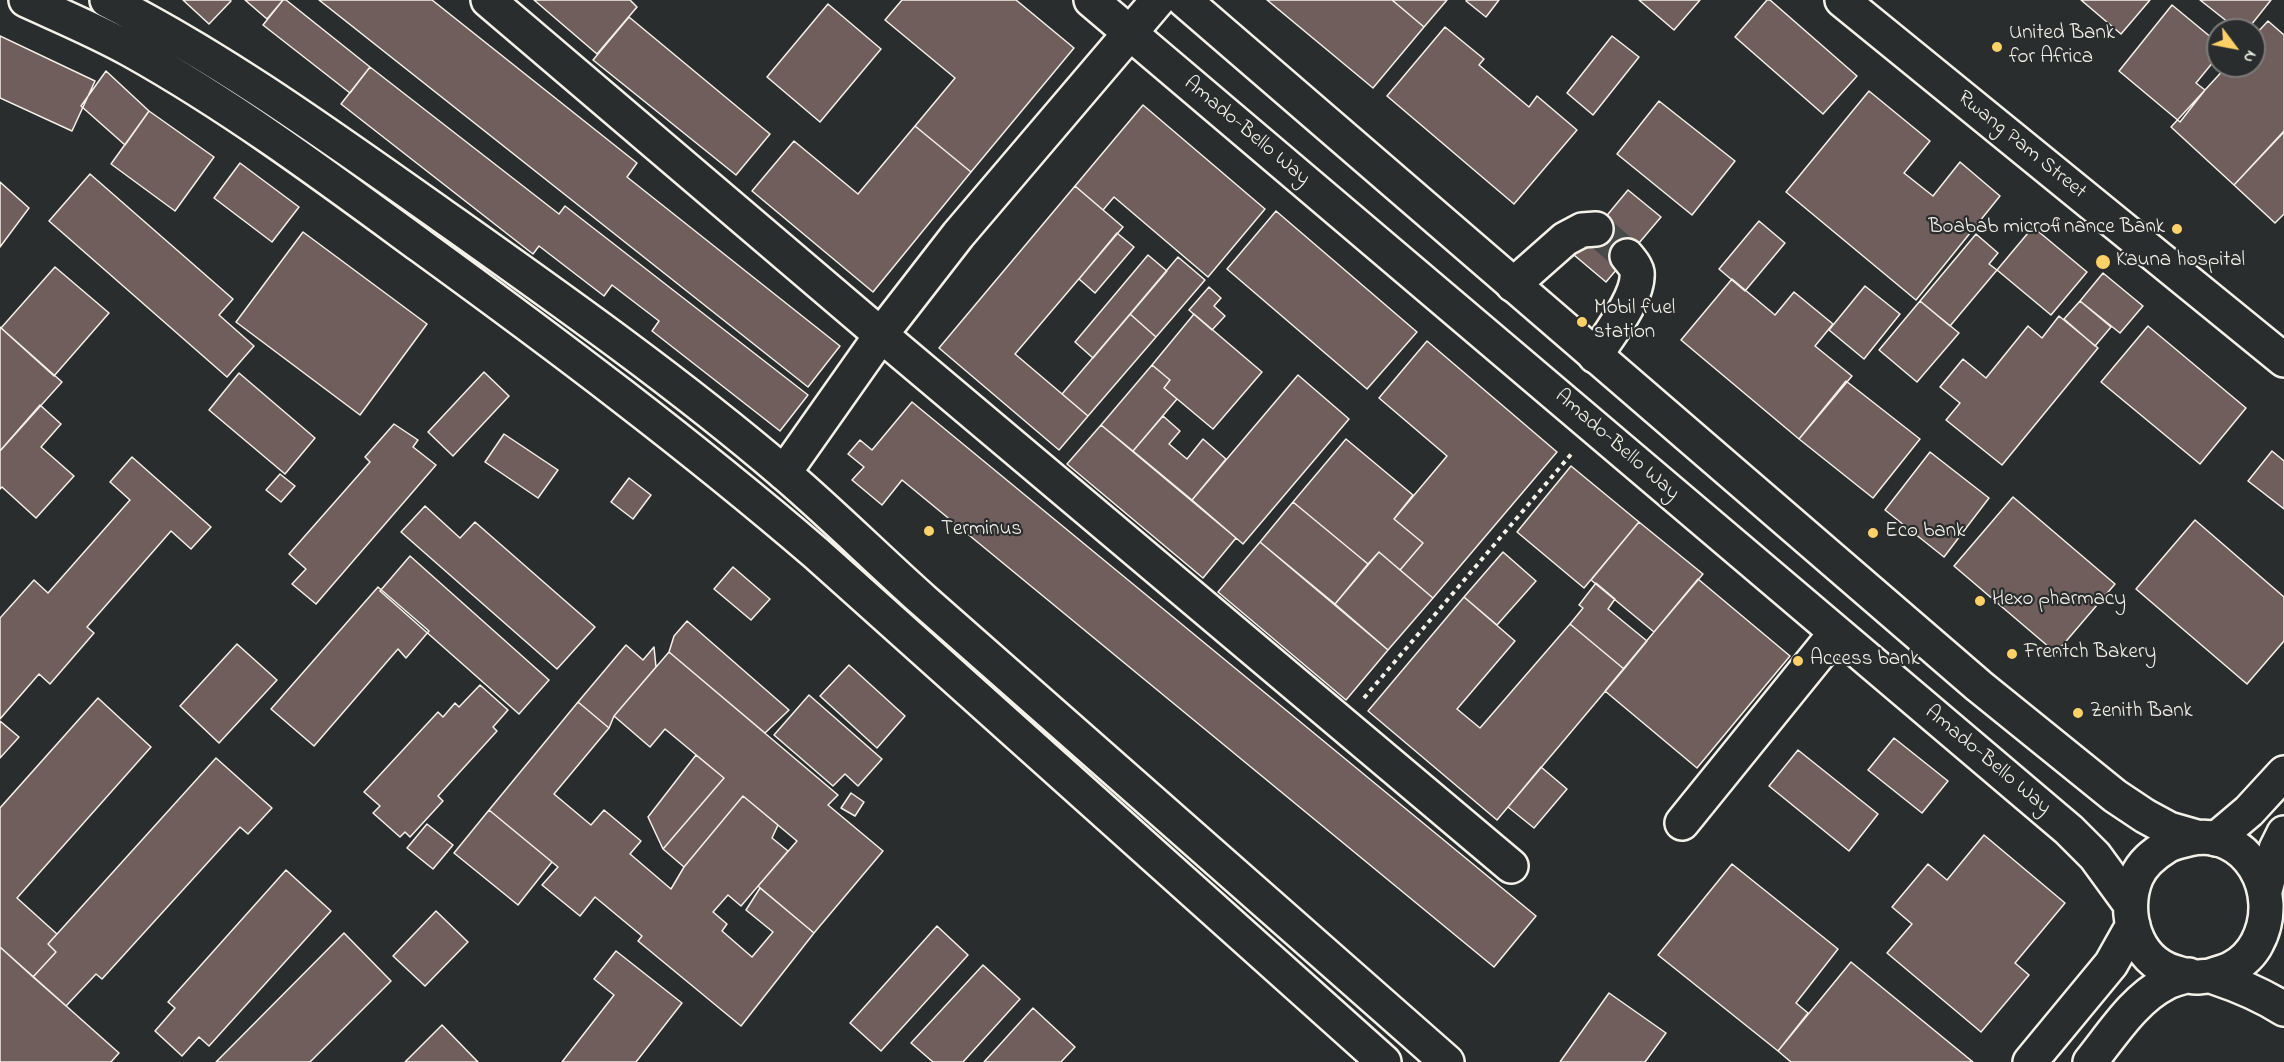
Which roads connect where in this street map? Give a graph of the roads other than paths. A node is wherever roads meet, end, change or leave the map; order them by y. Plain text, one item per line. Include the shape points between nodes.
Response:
1 (26, 0) edge
2 (108, 0) edge
3 (488, 0) edge
4 (1091, 0) edge
5 (1158, 0) edge
6 (1184, 0) edge
7 (1842, 0) edge
8 (1130, 33) junction
9 (1596, 230) dead end
10 (1627, 256) tunnel mouth
11 (1513, 285) junction
12 (881, 335) junction
13 (1595, 356) junction
14 (2284, 360) edge
15 (784, 473) junction
16 (1835, 634) junction
17 (2284, 773) edge
18 (1682, 823) dead end
19 (2284, 833) edge
20 (2206, 838) junction
21 (1511, 866) dead end
22 (2273, 908) edge
23 (2131, 915) junction
24 (2200, 976) junction
25 (2284, 1009) edge
26 (1384, 1062) edge
27 (1447, 1062) edge
28 (2030, 1062) edge
29 (2090, 1062) edge

1 - 26 main road via 129,49 181,79 288,150 630,400 816,553
2 - 15 main road via 215,60 298,114 571,307
3 - 12 main road
4 - 8 main road, Amado-Bello Way
5 - 8 main road
6 - 11 main road
7 - 14 main road, Rwang Pam Street
8 - 12 main road via 958,235
8 - 16 main road, Amado-Bello Way
9 - 11 main road via 1582,230 1565,239
10 - 13 main road via 1637,269 1628,306
11 - 13 main road
12 - 15 main road
12 - 21 main road
13 - 20 main road via 1979,686 2115,796 2169,829
15 - 27 main road
16 - 18 main road
16 - 23 main road, Amado-Bello Way via 2069,830 2095,856
17 - 20 main road via 2249,811
19 - 22 main road via 2276,849
20 - 22 main road via 2239,849 2256,866
20 - 23 main road via 2173,842 2152,855 2138,874 2132,891
22 - 24 main road via 2252,952 2233,968
23 - 24 main road via 2136,938 2151,958 2171,971
23 - 28 main road via 2111,964
24 - 25 main road via 2248,990
24 - 29 main road via 2168,981 2153,991

